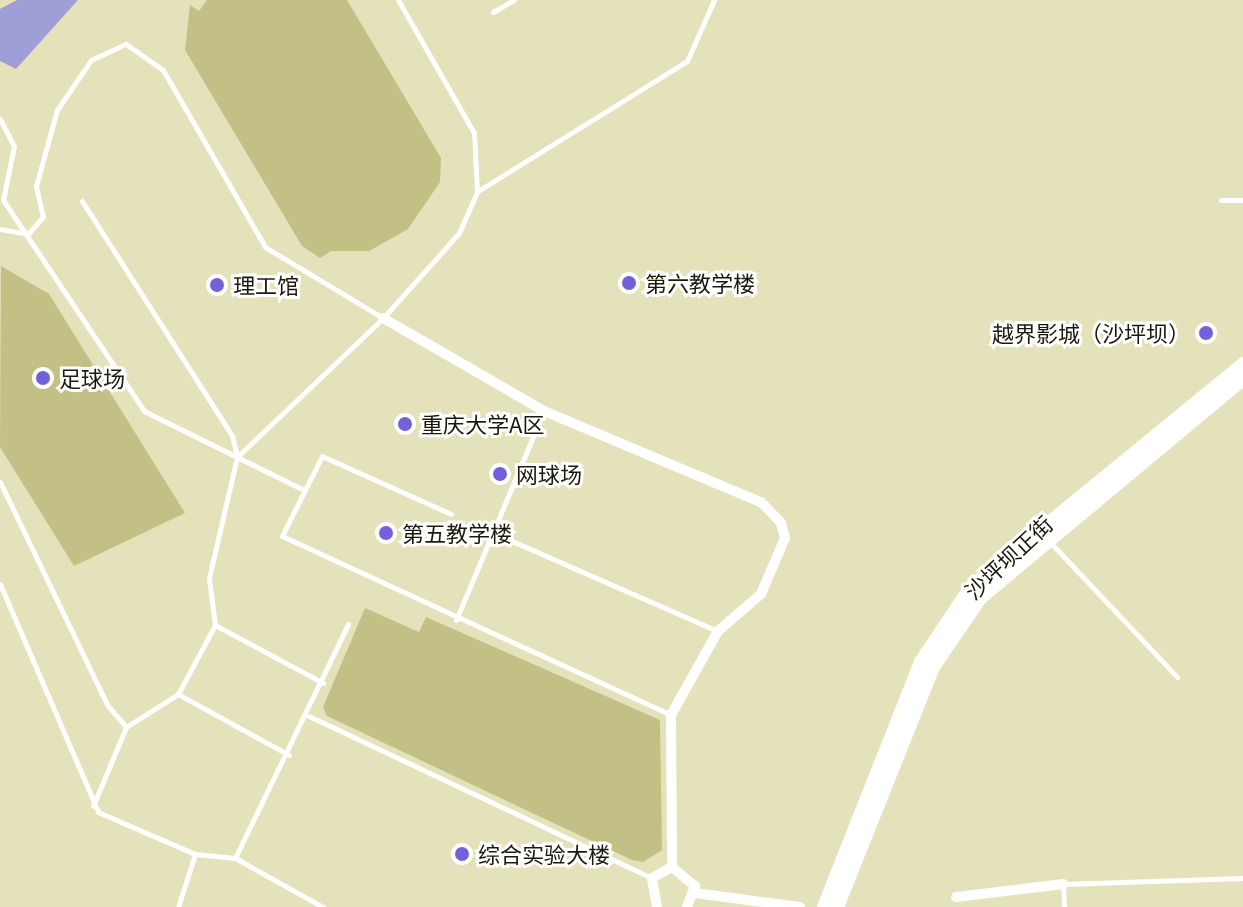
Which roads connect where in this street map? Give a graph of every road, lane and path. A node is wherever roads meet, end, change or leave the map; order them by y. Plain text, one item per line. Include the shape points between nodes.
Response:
1 (398, 0) edge
2 (514, 0) edge
3 (714, 0) edge
4 (493, 12) dead end
5 (0, 119) edge
6 (477, 192) junction
7 (1221, 200) dead end
8 (1243, 200) edge
9 (82, 201) dead end
10 (0, 229) edge
11 (28, 234) junction
12 (383, 318) junction
13 (1243, 364) edge
14 (1243, 379) edge
15 (544, 411) junction
16 (237, 457) junction
17 (0, 482) edge
18 (302, 489) junction
19 (451, 514) dead end
20 (494, 533) junction
21 (1046, 538) junction
22 (0, 584) edge
23 (456, 620) junction
24 (348, 624) dead end
25 (215, 625) junction
26 (718, 631) junction
27 (1177, 677) dead end
28 (323, 683) junction
29 (178, 694) junction
30 (671, 715) junction
31 (309, 716) junction
32 (126, 727) junction
33 (289, 755) junction
34 (93, 806) junction
35 (195, 854) junction
36 (235, 858) junction
37 (672, 867) junction
38 (652, 878) junction
39 (1243, 878) edge
40 (1063, 884) junction
41 (695, 893) junction
42 (956, 897) dead end
43 (178, 907) edge
44 (323, 907) edge
45 (657, 907) edge
46 (687, 907) edge
47 (800, 907) edge
48 (824, 907) edge
49 (837, 907) edge
50 (1064, 907) edge

1 - 6 lane via 474,133
2 - 4 lane
3 - 6 lane via 687,61
5 - 11 lane via 14,146 3,200
6 - 12 lane via 459,233
7 - 8 lane
9 - 16 lane via 232,436
10 - 11 lane
11 - 12 lane via 43,217 36,186 57,110 91,60 126,44 163,70 265,247
11 - 16 lane via 144,411
12 - 15 street
12 - 16 lane
13 - 48 main road, 沙坪坝正街 via 1016,544 964,596 921,662
14 - 21 main road, 沙坪坝正街
15 - 20 lane
15 - 26 street via 773,511 785,538 761,594
16 - 18 lane
16 - 25 lane via 209,578
17 - 32 lane via 108,706
18 - 19 lane via 322,456
18 - 23 lane via 285,541
20 - 23 lane
20 - 26 lane
21 - 27 lane
21 - 49 main road, 沙坪坝正街 via 980,598 933,667
22 - 34 lane
23 - 30 lane
24 - 28 lane
25 - 28 lane
25 - 29 lane
26 - 30 street
28 - 31 lane
29 - 32 lane
29 - 33 lane
30 - 37 street
31 - 33 lane
31 - 38 lane
32 - 34 lane
33 - 36 lane
34 - 35 lane
35 - 36 lane
35 - 43 lane
36 - 44 lane
37 - 38 street
37 - 41 street via 687,872
38 - 45 street
39 - 40 lane
40 - 42 street
40 - 50 lane
41 - 46 street
41 - 47 street

